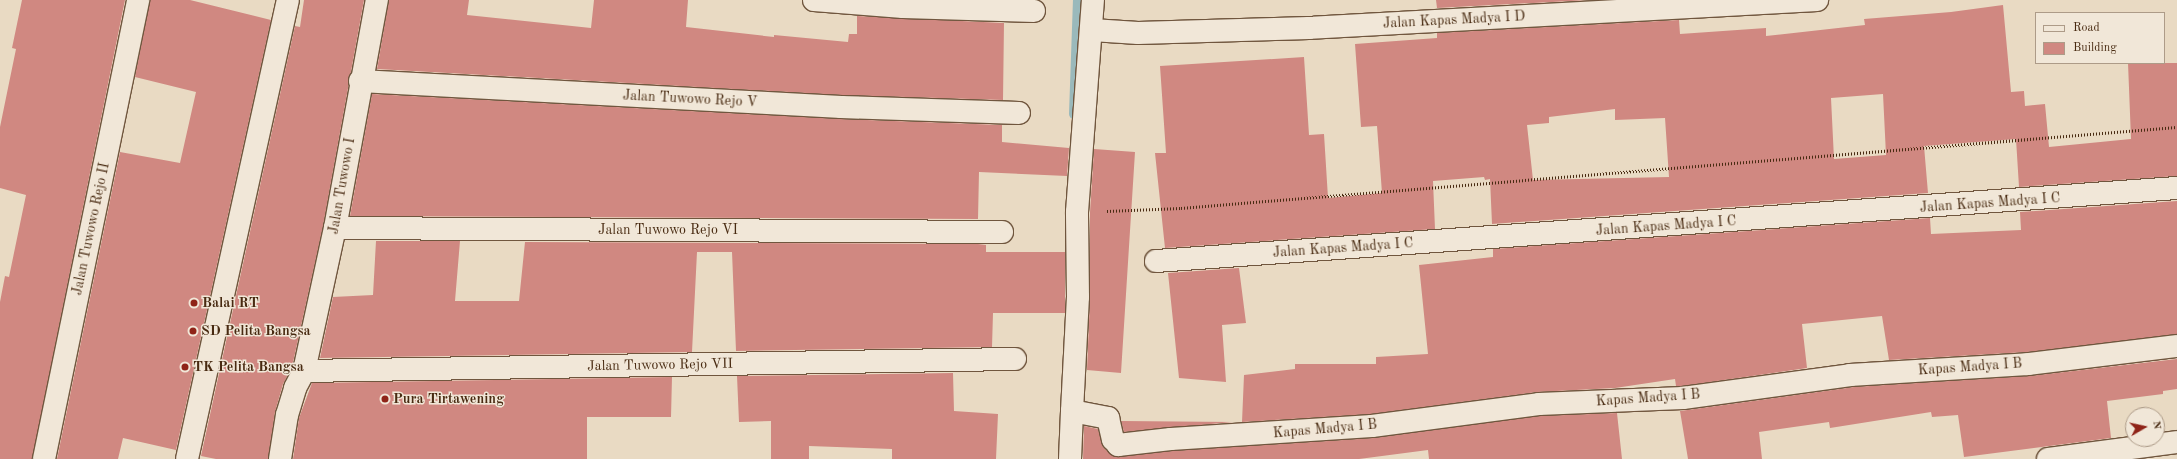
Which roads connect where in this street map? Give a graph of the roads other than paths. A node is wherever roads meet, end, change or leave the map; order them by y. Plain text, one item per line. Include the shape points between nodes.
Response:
1 (138, 0) edge
2 (288, 0) edge
3 (377, 0) edge
4 (814, 0) edge
5 (1093, 0) edge
6 (1817, 0) edge
7 (1034, 11) dead end
8 (1092, 30) junction
9 (360, 81) junction
10 (1019, 113) dead end
11 (2177, 188) edge
12 (335, 228) junction
13 (1002, 232) dead end
14 (1156, 261) dead end
15 (2177, 346) edge
16 (1015, 359) dead end
17 (304, 371) junction
18 (1072, 411) junction
19 (2177, 442) edge
20 (44, 459) edge
21 (187, 459) edge
22 (280, 459) edge
23 (1070, 459) edge
24 (2048, 459) edge

1 - 20 street, Jalan Tuwowo Rejo II
2 - 21 street
3 - 9 street, Jalan Tuwowo I
4 - 7 street via 903,7
5 - 8 street
6 - 8 street, Jalan Kapas Madya I D via 1309,28 1138,33
8 - 18 street via 1077,212 1078,297
9 - 10 street, Jalan Tuwowo Rejo V via 841,107
9 - 12 street, Jalan Tuwowo I
11 - 14 street, Jalan Kapas Madya I C
12 - 13 street, Jalan Tuwowo Rejo VI
12 - 17 street, Jalan Tuwowo I
15 - 18 street, Kapas Madya I B via 2028,364 1850,375 1684,398 1539,404 1372,426 1171,438 1118,445 1113,439 1108,418
16 - 17 street, Jalan Tuwowo Rejo VII
17 - 22 street, Jalan Tuwowo I via 295,388 287,416
18 - 23 street
19 - 24 street

